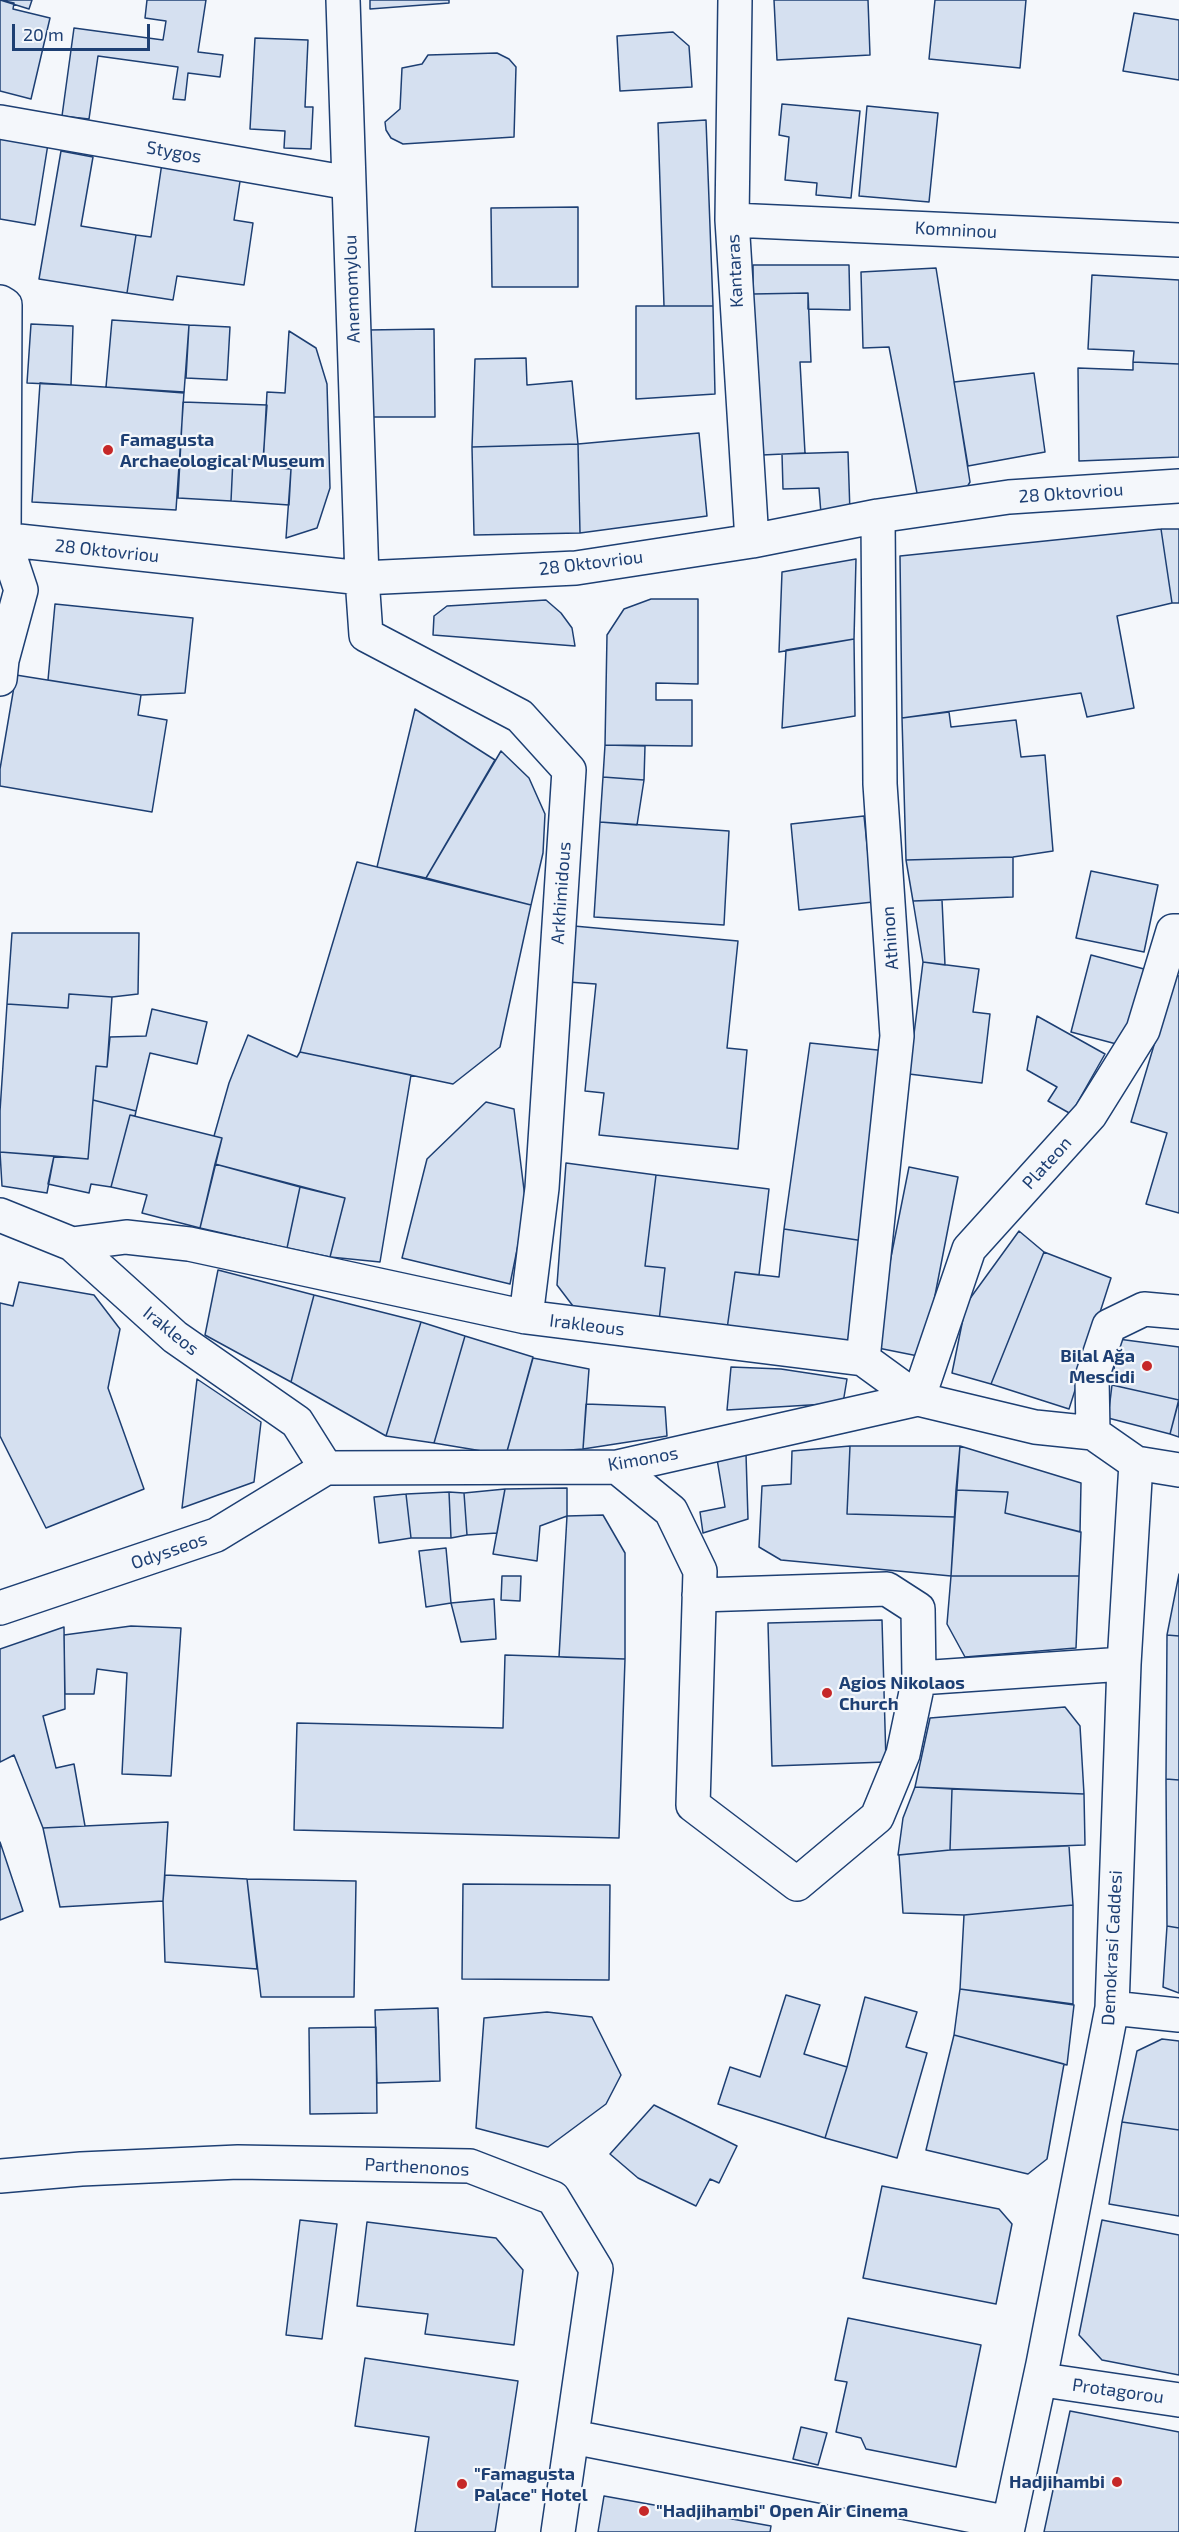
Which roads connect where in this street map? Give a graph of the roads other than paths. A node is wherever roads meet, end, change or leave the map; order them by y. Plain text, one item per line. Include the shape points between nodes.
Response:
1 (343, 0) edge
2 (735, 0) edge
3 (0, 122) edge
4 (349, 183) junction
5 (732, 220) junction
6 (1179, 240) edge
7 (0, 302) edge
8 (1179, 486) edge
9 (878, 516) junction
10 (2, 539) edge
11 (752, 541) junction
12 (362, 578) junction
13 (0, 679) edge
14 (1179, 931) edge
15 (0, 1215) edge
16 (72, 1244) junction
17 (1179, 1312) edge
18 (526, 1317) junction
19 (863, 1359) junction
20 (918, 1399) junction
21 (1093, 1432) junction
22 (1136, 1463) junction
23 (617, 1467) junction
24 (326, 1468) junction
25 (1179, 1470) edge
26 (699, 1594) junction
27 (0, 1608) edge
28 (1124, 1664) junction
29 (919, 1678) junction
30 (1112, 2008) junction
31 (1179, 2015) edge
32 (0, 2176) edge
33 (1057, 2382) dead end
34 (1179, 2400) edge
35 (573, 2437) junction
36 (1008, 2527) edge
37 (558, 2532) edge

1 - 4 street, Anemomylou
2 - 5 street, Kantaras
3 - 4 street, Stygos
4 - 12 street, Anemomylou
5 - 6 street, Komninou
5 - 11 street, Kantaras
7 - 10 street via 5,305
8 - 9 street, 28 Oktovriou via 1009,497
9 - 11 street, 28 Oktovriou
9 - 19 street, Athinon via 880,784 897,1036
10 - 12 street, 28 Oktovriou
10 - 13 street via 21,590
11 - 12 street, 28 Oktovriou via 576,568
12 - 18 street, Arkhimidous via 366,635 520,716 569,770 542,1188
14 - 20 street, Plateon via 1173,931 1143,1030 1090,1115 969,1249
15 - 16 street, Irakleos
16 - 18 street, Irakleous via 126,1237 189,1244
16 - 24 street, Irakleos via 175,1337 297,1422
17 - 21 street via 1144,1309 1108,1326 1092,1377
18 - 19 street, Irakleous
19 - 20 street, Irakleous
20 - 21 street, Irakleous via 1035,1427
20 - 23 street, Kimonos
21 - 22 street
22 - 25 street
22 - 28 street, Demokrasi Caddesi
23 - 24 street, Kimonos
23 - 26 street via 671,1511 700,1571
24 - 27 street, Odysseos via 216,1535
26 - 29 street via 887,1590 918,1610
26 - 29 street via 693,1805 797,1884 877,1817 903,1754
28 - 29 street
28 - 30 street, Demokrasi Caddesi
30 - 31 street
30 - 36 street, Demokrasi Caddesi
32 - 35 street, Parthenonos via 238,2162 470,2166 553,2198 596,2270
33 - 34 street, Protagorou
35 - 36 street
35 - 37 street, Parthenonos

